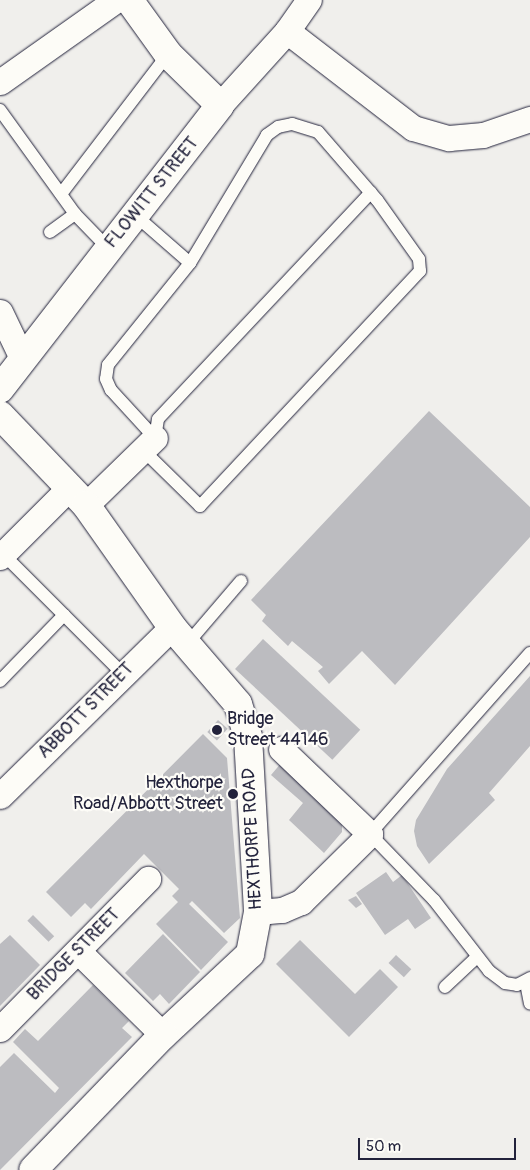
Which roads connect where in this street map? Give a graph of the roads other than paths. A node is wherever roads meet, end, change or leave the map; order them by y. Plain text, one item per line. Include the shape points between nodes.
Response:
1 (116, 0) edge
2 (129, 0) edge
3 (309, 0) edge
4 (287, 31) junction
5 (168, 54) junction
6 (0, 82) edge
7 (220, 105) junction
8 (0, 110) edge
9 (530, 119) edge
10 (371, 192) junction
11 (61, 194) junction
12 (75, 214) junction
13 (135, 214) junction
14 (50, 232) dead end
15 (108, 248) junction
16 (190, 262) junction
17 (0, 312) edge
18 (22, 358) junction
19 (0, 390) edge
20 (0, 415) edge
21 (149, 444) junction
22 (78, 496) junction
23 (2, 556) edge
24 (241, 581) dead end
25 (64, 615) junction
26 (179, 636) junction
27 (530, 653) edge
28 (123, 674) junction
29 (0, 681) edge
30 (281, 749) dead end
31 (0, 796) edge
32 (370, 834) junction
33 (148, 879) dead end
34 (258, 912) junction
35 (78, 951) junction
36 (477, 957) junction
37 (528, 980) edge
38 (445, 987) dead end
39 (530, 1004) edge
40 (0, 1030) edge
41 (163, 1035) junction
42 (33, 1170) edge

1 - 6 street
2 - 5 street
3 - 4 street, FLOWITT STREET
4 - 7 street, FLOWITT STREET
4 - 9 street via 413,128 449,138 483,135
5 - 7 street
5 - 11 lane
7 - 13 street, FLOWITT STREET
8 - 11 lane
10 - 16 lane via 318,132 292,124 278,127 267,135
10 - 21 lane via 158,419
10 - 21 lane via 419,260 420,271 414,280 200,506
11 - 12 lane
12 - 14 lane
12 - 15 lane
13 - 15 street, FLOWITT STREET
13 - 16 lane
15 - 18 street, FLOWITT STREET
16 - 21 lane via 108,365 106,379 111,390
17 - 18 street
18 - 19 street, FLOWITT STREET
20 - 22 street, HEXTHORPE ROAD
21 - 22 street
22 - 23 street
22 - 26 street, HEXTHORPE ROAD
23 - 25 lane
24 - 26 lane
25 - 28 lane
25 - 29 lane
26 - 28 street, ABBOTT STREET
26 - 34 street, HEXTHORPE ROAD via 231,692 248,737
27 - 32 lane
28 - 31 street, ABBOTT STREET
30 - 32 street
32 - 34 street via 301,902 282,910
32 - 36 lane via 398,859 434,900
33 - 35 street, BRIDGE STREET
34 - 41 street, HEXTHORPE ROAD via 250,954
35 - 40 street, BRIDGE STREET
35 - 41 street
36 - 37 lane via 506,983
36 - 38 lane
37 - 39 lane
41 - 42 street, HEXTHORPE ROAD

